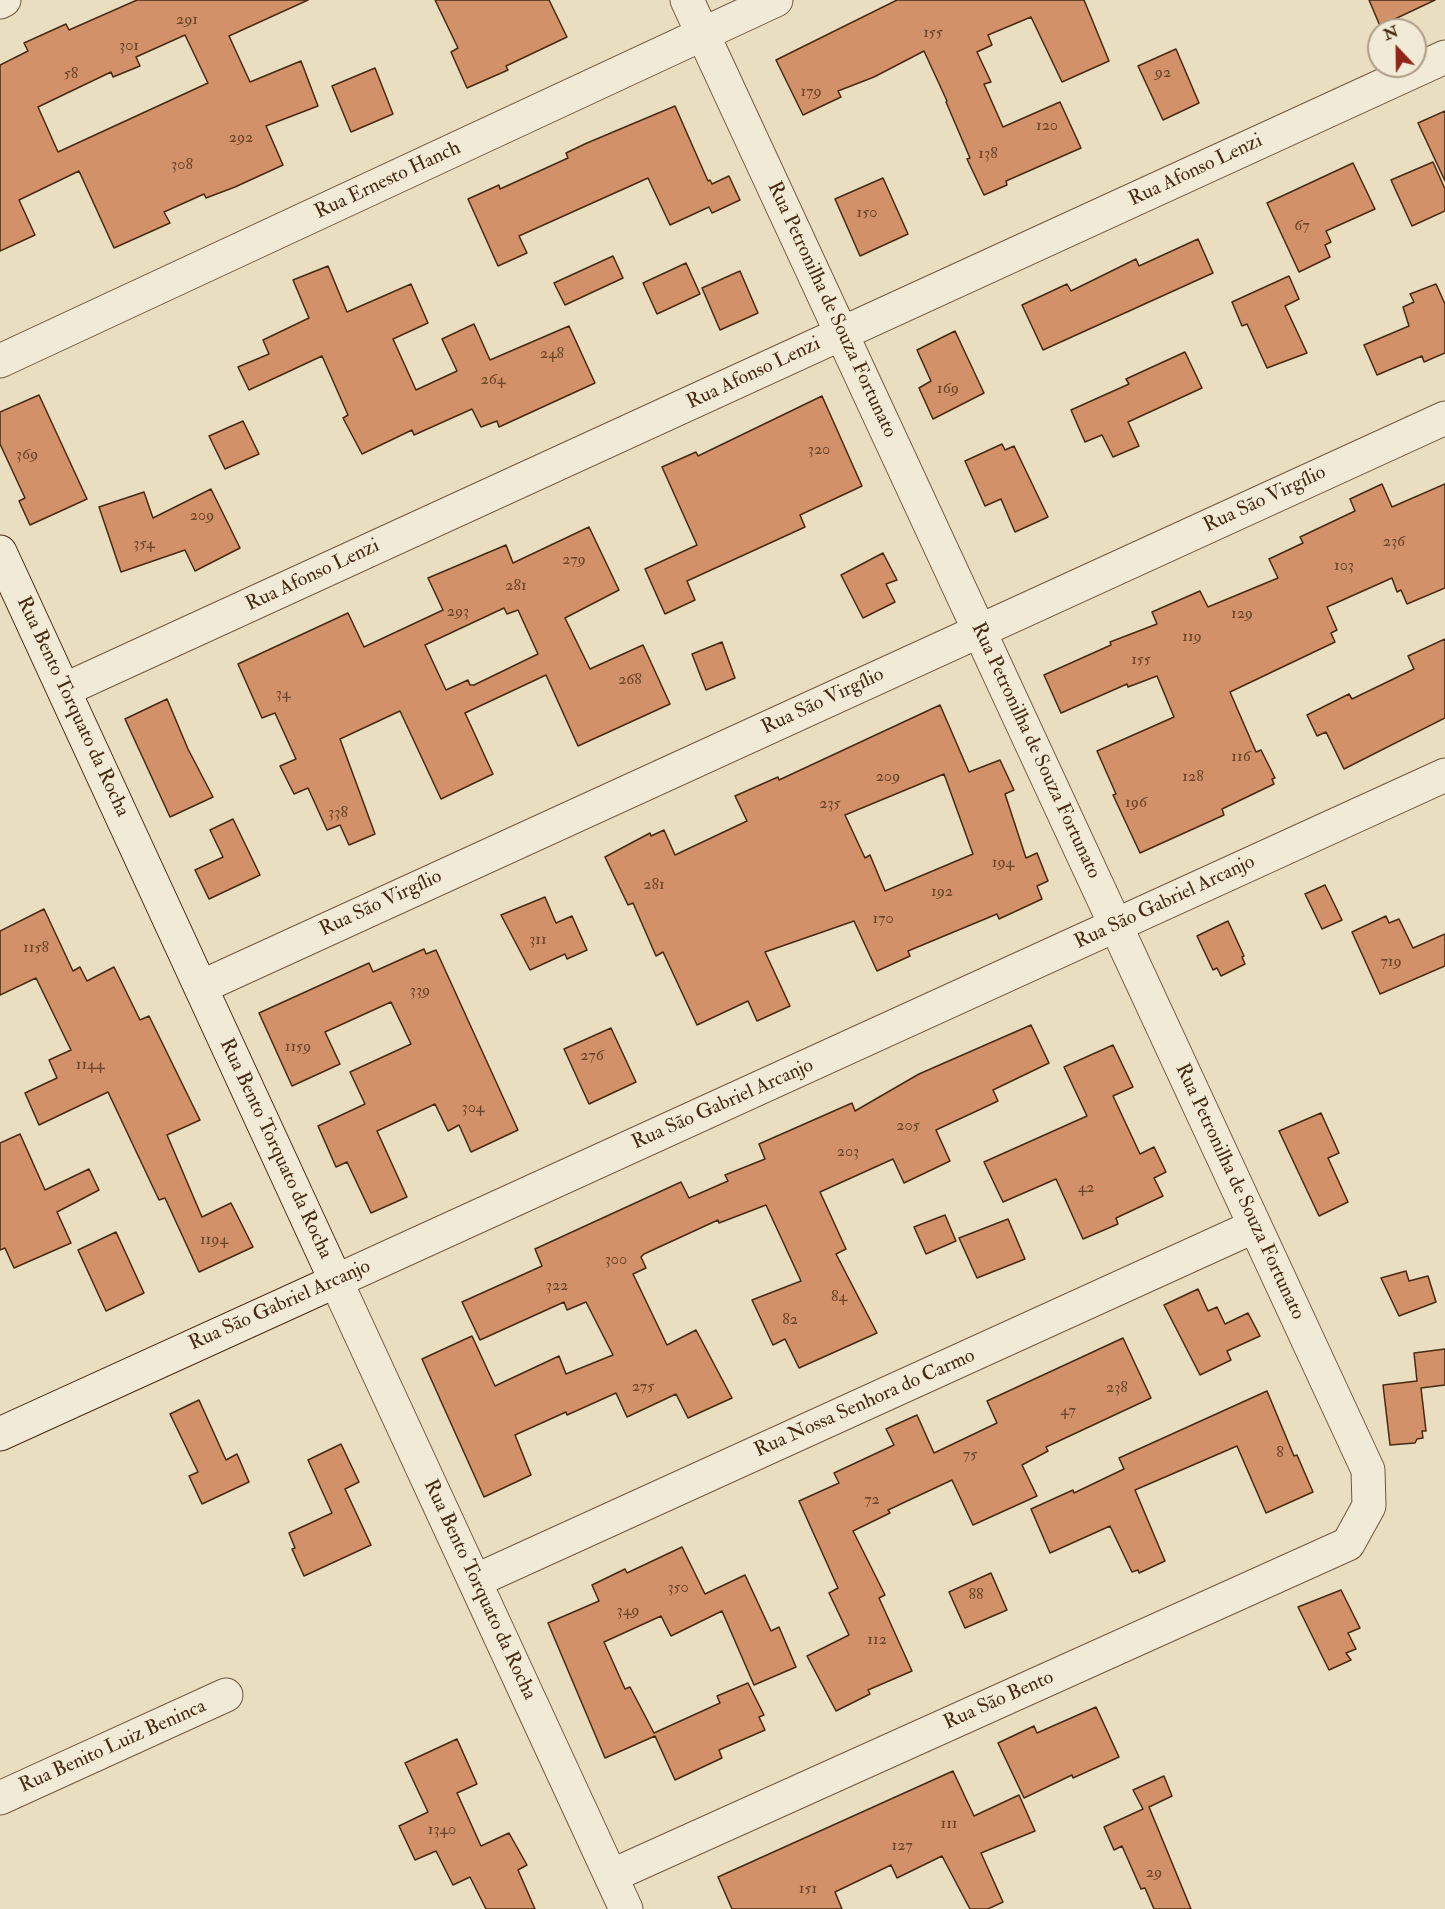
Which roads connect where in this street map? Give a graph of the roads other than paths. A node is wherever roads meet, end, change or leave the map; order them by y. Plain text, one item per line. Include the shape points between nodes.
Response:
1 (687, 0) edge
2 (776, 0) edge
3 (703, 34) junction
4 (1445, 57) edge
5 (842, 334) junction
6 (0, 361) edge
7 (1445, 418) edge
8 (0, 552) edge
9 (979, 631) junction
10 (64, 690) junction
11 (1445, 775) edge
12 (1116, 926) junction
13 (201, 987) junction
14 (1255, 1226) junction
15 (336, 1281) junction
16 (0, 1434) edge
17 (1368, 1506) joint
18 (475, 1581) junction
19 (226, 1695) dead end
20 (0, 1798) edge
21 (611, 1876) junction
22 (626, 1909) edge

1 - 3 street, Rua Petronilha de Souza Fortunato
2 - 3 street, Rua Ernesto Hanch
3 - 5 street, Rua Petronilha de Souza Fortunato
3 - 6 street, Rua Ernesto Hanch
4 - 5 street, Rua Afonso Lenzi
5 - 9 street, Rua Petronilha de Souza Fortunato
5 - 10 street, Rua Afonso Lenzi
7 - 9 street, Rua São Virgílio
8 - 10 street, Rua Bento Torquato da Rocha
9 - 12 street, Rua Petronilha de Souza Fortunato
9 - 13 street, Rua São Virgílio
10 - 13 street, Rua Bento Torquato da Rocha
11 - 12 street, Rua São Gabriel Arcanjo
12 - 14 street, Rua Petronilha de Souza Fortunato
12 - 15 street, Rua São Gabriel Arcanjo
13 - 15 street, Rua Bento Torquato da Rocha
14 - 17 street, Rua Petronilha de Souza Fortunato via 1368,1470
14 - 18 street, Rua Nossa Senhora do Carmo
15 - 16 street, Rua São Gabriel Arcanjo
15 - 18 street, Rua Bento Torquato da Rocha
17 - 21 street, Rua São Bento via 1348,1544
18 - 21 street, Rua Bento Torquato da Rocha
19 - 20 street, Rua Benito Luiz Beninca
21 - 22 street, Rua Bento Torquato da Rocha

